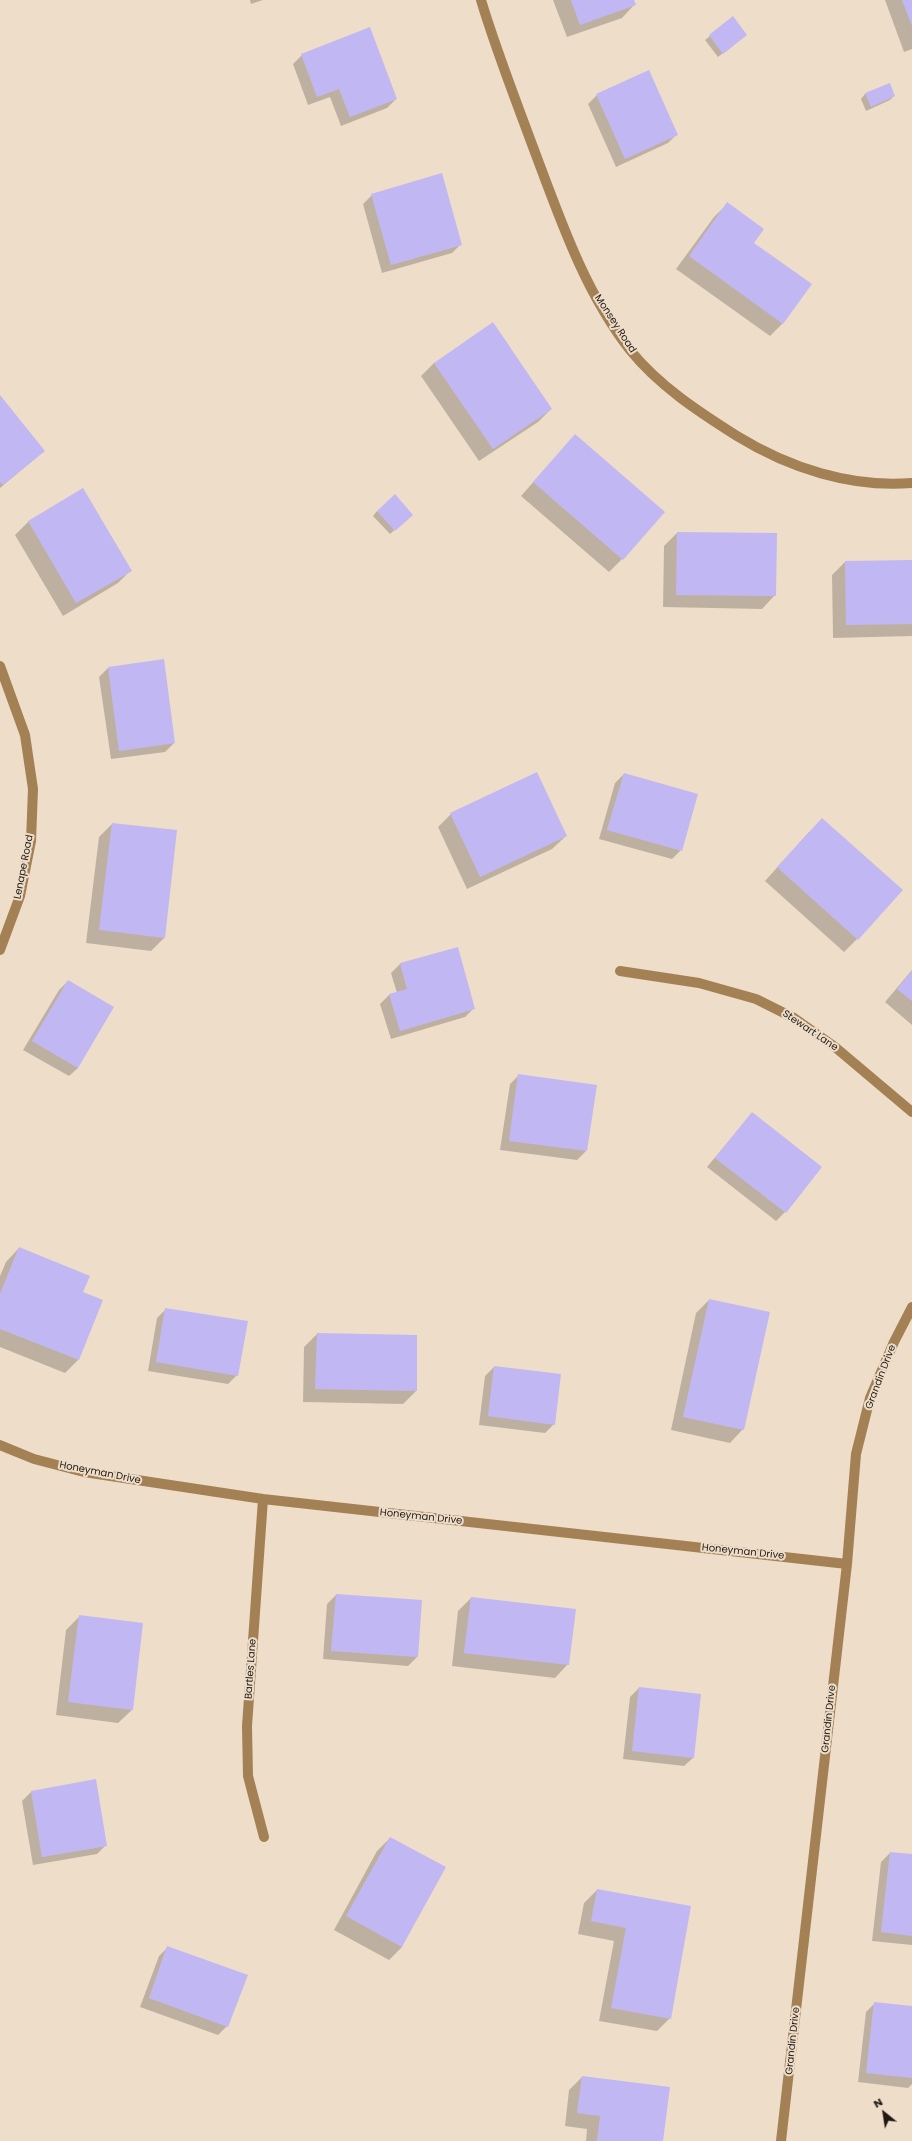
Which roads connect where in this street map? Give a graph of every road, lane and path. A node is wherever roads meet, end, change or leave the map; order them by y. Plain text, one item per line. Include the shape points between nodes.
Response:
1 (481, 0) edge
2 (912, 483) edge
3 (0, 666) edge
4 (0, 950) edge
5 (620, 971) dead end
6 (912, 1112) edge
7 (912, 1307) edge
8 (0, 1445) edge
9 (263, 1499) junction
10 (847, 1564) junction
11 (264, 1836) dead end
12 (781, 2141) edge

1 - 2 street, Monsey Road via 491,34 572,248 600,304 631,350 667,387 755,447 802,468 853,481
3 - 4 street, Lenape Road via 25,735 33,789 31,841 20,896
5 - 6 street, Stewart Lane via 699,983 756,999 794,1018 835,1047
7 - 10 street, Grandin Drive via 870,1398 856,1454
8 - 9 street, Honeyman Drive via 34,1459 84,1472
9 - 10 street, Honeyman Drive
9 - 11 street, Bartles Lane via 247,1726 248,1776
10 - 12 street, Grandin Drive

